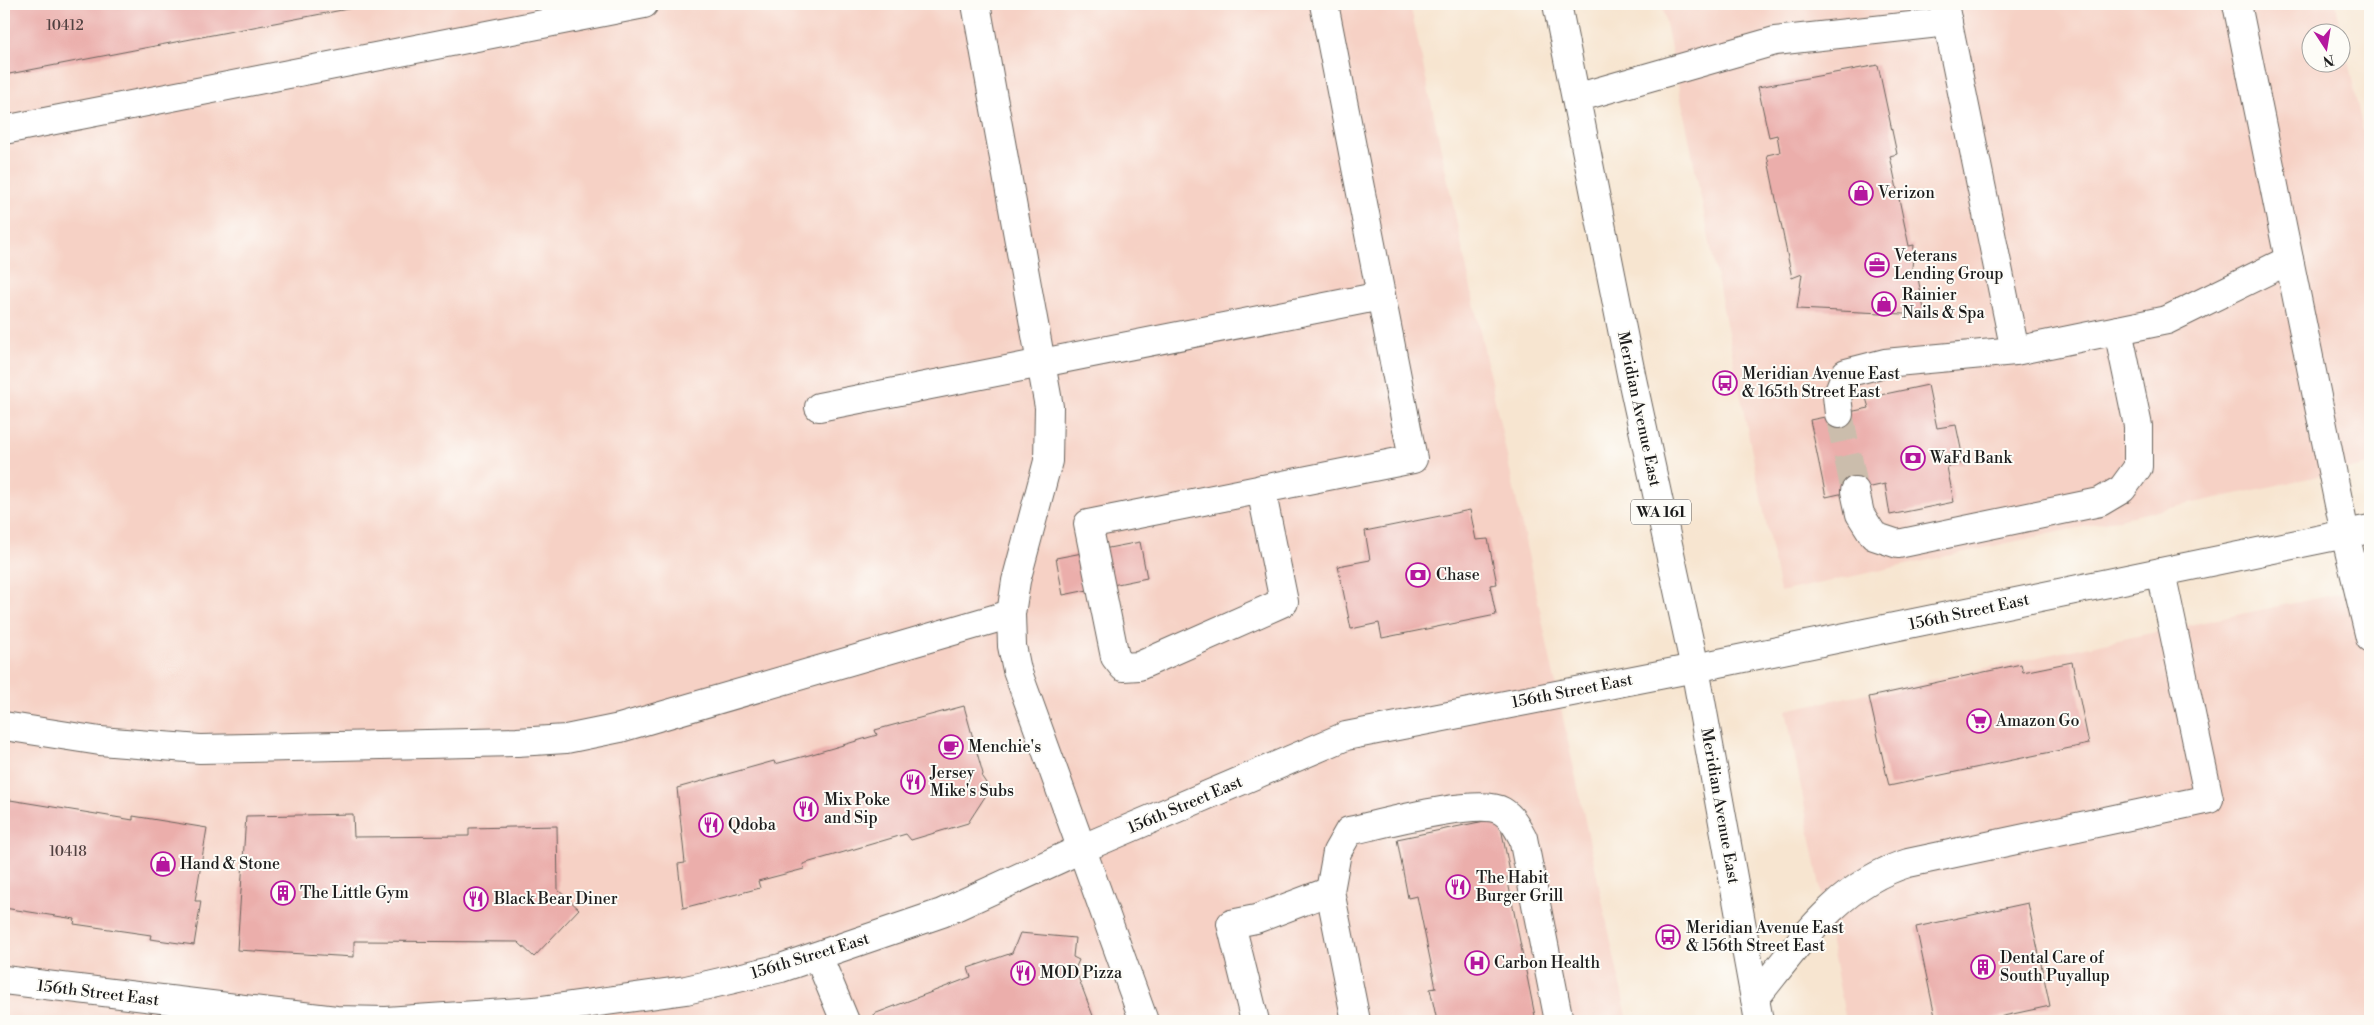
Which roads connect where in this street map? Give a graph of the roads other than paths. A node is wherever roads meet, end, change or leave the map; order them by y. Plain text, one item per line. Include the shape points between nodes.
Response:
1 (644, 4) edge
2 (976, 4) edge
3 (1324, 4) edge
4 (1557, 4) edge
5 (2236, 4) edge
6 (1946, 13) edge
7 (1576, 98) junction
8 (4, 130) edge
9 (2289, 260) junction
10 (1381, 296) junction
11 (2118, 330) junction
12 (2015, 351) junction
13 (1042, 363) junction
14 (819, 407) dead end
15 (1840, 414) tunnel mouth
16 (1261, 489) junction
17 (1855, 491) tunnel mouth
18 (2358, 532) edge
19 (2161, 572) junction
20 (1011, 614) junction
21 (2370, 638) edge
22 (1695, 668) junction
23 (4, 726) edge
24 (1081, 849) junction
25 (1330, 891) junction
26 (818, 956) junction
27 (4, 980) edge
28 (1757, 1010) edge
29 (845, 1021) edge
30 (1144, 1021) edge
31 (1255, 1021) edge
32 (1356, 1021) edge
33 (1559, 1021) edge

1 - 8 street
2 - 13 street
3 - 10 street
4 - 7 street, Meridian Avenue East / WA 161
5 - 9 street
6 - 7 street via 1775,41
6 - 12 street
7 - 22 street, Meridian Avenue East / WA 161 via 1632,379
9 - 11 street via 2167,320
9 - 18 street
10 - 13 street
10 - 16 street via 1413,459
11 - 12 street
11 - 17 street via 2138,426 2138,467 2122,490 2100,502 1898,544 1874,536 1860,514
12 - 15 street via 1885,363 1846,373 1837,396
13 - 14 street
13 - 20 street via 1049,407 1048,461 1016,581
16 - 16 street via 1284,602 1139,666 1123,667 1115,657 1088,524
18 - 19 street, 156th Street East
18 - 21 street
19 - 22 street, 156th Street East
19 - 28 street via 2209,799 1908,862 1888,869 1837,902
20 - 23 street via 620,728 566,738 517,742 200,749 100,740
20 - 24 street via 1017,670
22 - 24 street, 156th Street East via 1346,736
22 - 28 street, Meridian Avenue East / WA 161
24 - 26 street, 156th Street East via 942,912
24 - 30 street
25 - 31 street via 1256,919 1231,924
25 - 32 street
25 - 33 street via 1337,852 1349,831 1432,813 1484,806 1501,810 1514,820 1523,838
26 - 27 street, 156th Street East via 686,990 534,1011 386,1021 336,1020
26 - 29 street

